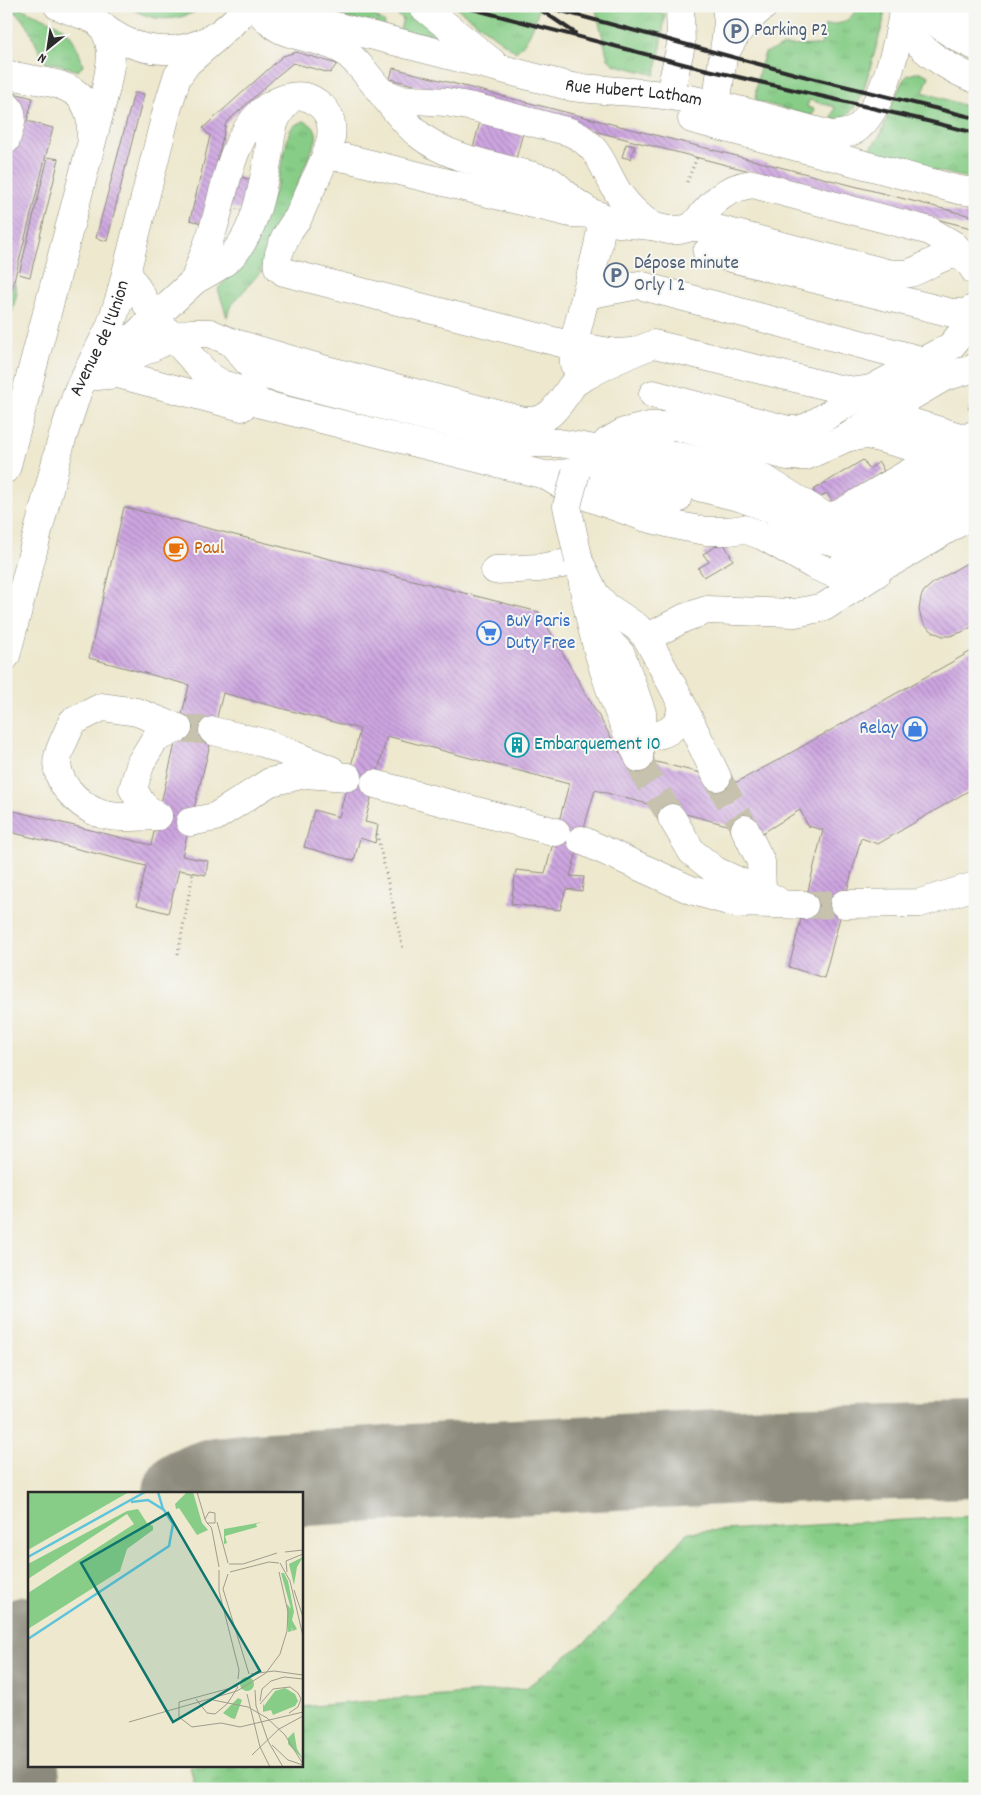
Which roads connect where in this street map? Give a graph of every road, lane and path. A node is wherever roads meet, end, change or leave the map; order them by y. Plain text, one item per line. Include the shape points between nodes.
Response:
1 (58, 6) edge
2 (247, 6) edge
3 (256, 6) edge
4 (284, 6) edge
5 (422, 6) edge
6 (680, 6) edge
7 (711, 6) edge
8 (726, 6) edge
9 (904, 6) edge
10 (921, 6) edge
11 (951, 6) edge
12 (964, 6) edge
13 (755, 8) edge
14 (975, 16) edge
15 (94, 19) edge
16 (975, 26) edge
17 (218, 36) junction
18 (975, 46) edge
19 (728, 49) junction
20 (509, 71) junction
21 (6, 74) edge
22 (975, 79) edge
23 (673, 80) dead end
24 (572, 87) junction
25 (718, 91) dead end
26 (382, 92) junction
27 (294, 96) junction
28 (6, 105) edge
29 (6, 140) edge
30 (91, 145) junction
31 (326, 156) junction
32 (975, 192) edge
33 (594, 214) junction
34 (652, 226) junction
35 (692, 227) junction
36 (707, 252) dead end
37 (972, 267) edge
38 (127, 272) junction
39 (195, 280) junction
40 (586, 295) junction
41 (975, 309) edge
42 (155, 318) junction
43 (174, 337) junction
44 (231, 342) junction
45 (573, 346) junction
46 (634, 351) junction
47 (924, 362) junction
48 (975, 368) edge
49 (85, 383) junction
50 (574, 383) junction
51 (871, 389) junction
52 (653, 394) dead end
53 (261, 404) junction
54 (878, 416) junction
55 (848, 437) junction
56 (595, 449) junction
57 (968, 451) edge
58 (6, 469) edge
59 (573, 481) junction
60 (975, 490) edge
61 (975, 513) edge
62 (579, 561) junction
63 (894, 561) junction
64 (820, 567) junction
65 (495, 570) dead end
66 (647, 638) junction
67 (6, 656) edge
68 (678, 696) junction
69 (213, 731) tunnel mouth
70 (717, 778) tunnel mouth
71 (374, 784) dead end
72 (158, 816) joint
73 (672, 818) tunnel mouth
74 (190, 822) dead end
75 (745, 829) tunnel mouth
76 (377, 834) dead end
77 (193, 873) dead end
78 (975, 886) edge
79 (784, 901) junction
80 (844, 904) tunnel mouth
81 (403, 948) dead end
82 (178, 954) dead end

1 - 15 street, Avenue de l'Union
2 - 17 street, Avenue de l'Union via 237,20
3 - 26 street via 279,30 341,49
4 - 20 street, Rue Hubert Latham via 304,18
5 - 20 street via 478,52
6 - 23 street via 681,45
7 - 19 street via 722,42
8 - 19 street
9 - 22 street via 915,40 940,62
9 - 24 street, Rue Hubert Latham via 900,32 883,87 859,128 846,134 831,135 694,100
10 - 18 street via 932,20
11 - 16 street
12 - 14 street
13 - 19 street
15 - 17 street, Avenue de l'Union via 122,41 139,48 166,51 193,47
15 - 30 street via 110,41 112,55
17 - 38 street, Avenue de l'Union via 187,63 177,77
19 - 25 street
20 - 24 street, Rue Hubert Latham
21 - 30 street via 55,82 79,96 88,108 92,124
24 - 32 street
26 - 33 street via 398,114 441,149 550,181
26 - 34 street via 412,118 440,133 556,165 598,201
26 - 34 street via 400,99 446,102 480,109 581,137 604,164 618,193 632,211
27 - 31 street via 314,100 327,112 332,128
27 - 39 street via 273,103 260,113 241,139
27 - 39 street via 280,109 273,125 254,214 239,247 225,262
28 - 29 street via 12,111 12,118
30 - 58 street
31 - 33 street via 346,158 570,213
31 - 45 street via 278,256 278,267 284,272
33 - 34 street via 618,223
33 - 40 street via 602,223
34 - 35 street via 668,230
35 - 37 street via 713,228 901,275 942,256 958,255
35 - 37 street via 725,193 738,186 753,184 930,231 954,245
36 - 41 street via 952,314
38 - 42 street
38 - 49 street, Avenue de l'Union via 110,327
39 - 42 street
40 - 45 street
40 - 47 street via 639,286
41 - 47 street via 969,324 951,346
42 - 43 street
42 - 49 street
43 - 44 street via 210,333
43 - 49 street
43 - 53 street via 210,376 248,393
44 - 50 street via 524,421 536,422 547,416
44 - 56 street via 252,367 269,376 528,443 559,443
45 - 46 street via 616,354
45 - 50 street
46 - 50 street
46 - 51 street via 654,344 667,346 840,389
47 - 51 street
48 - 54 street via 944,377
49 - 53 street via 118,374 244,407
49 - 67 street, Avenue de l'Union via 61,442
51 - 52 street via 798,430
53 - 59 street
54 - 55 street
54 - 57 street via 890,416
55 - 56 street via 806,456 787,456 675,426 649,426 624,432
55 - 57 street via 868,435 939,454
56 - 57 street via 634,446 747,472 832,517 914,470 945,474
56 - 59 street via 584,458
59 - 62 street, bridge via 567,506
59 - 64 street via 709,508
60 - 64 street via 869,552
61 - 63 street
62 - 65 street via 539,568
62 - 66 street via 595,594
62 - 68 street via 588,618 634,739 667,732 675,726 681,707
63 - 64 street via 847,576
63 - 66 street via 824,607 795,613 707,610
66 - 68 street
68 - 70 street
69 - 74 street via 264,743 348,777 306,774 270,782 215,817
71 - 79 street via 568,836 691,890 735,903
72 - 72 street via 143,806 133,789 141,762 155,739 178,728 137,712 102,707 72,722 57,759 60,781 78,802 91,811 114,817
73 - 79 street via 692,852 716,871
75 - 79 street
76 - 81 path
77 - 82 path
78 - 80 street via 920,902

